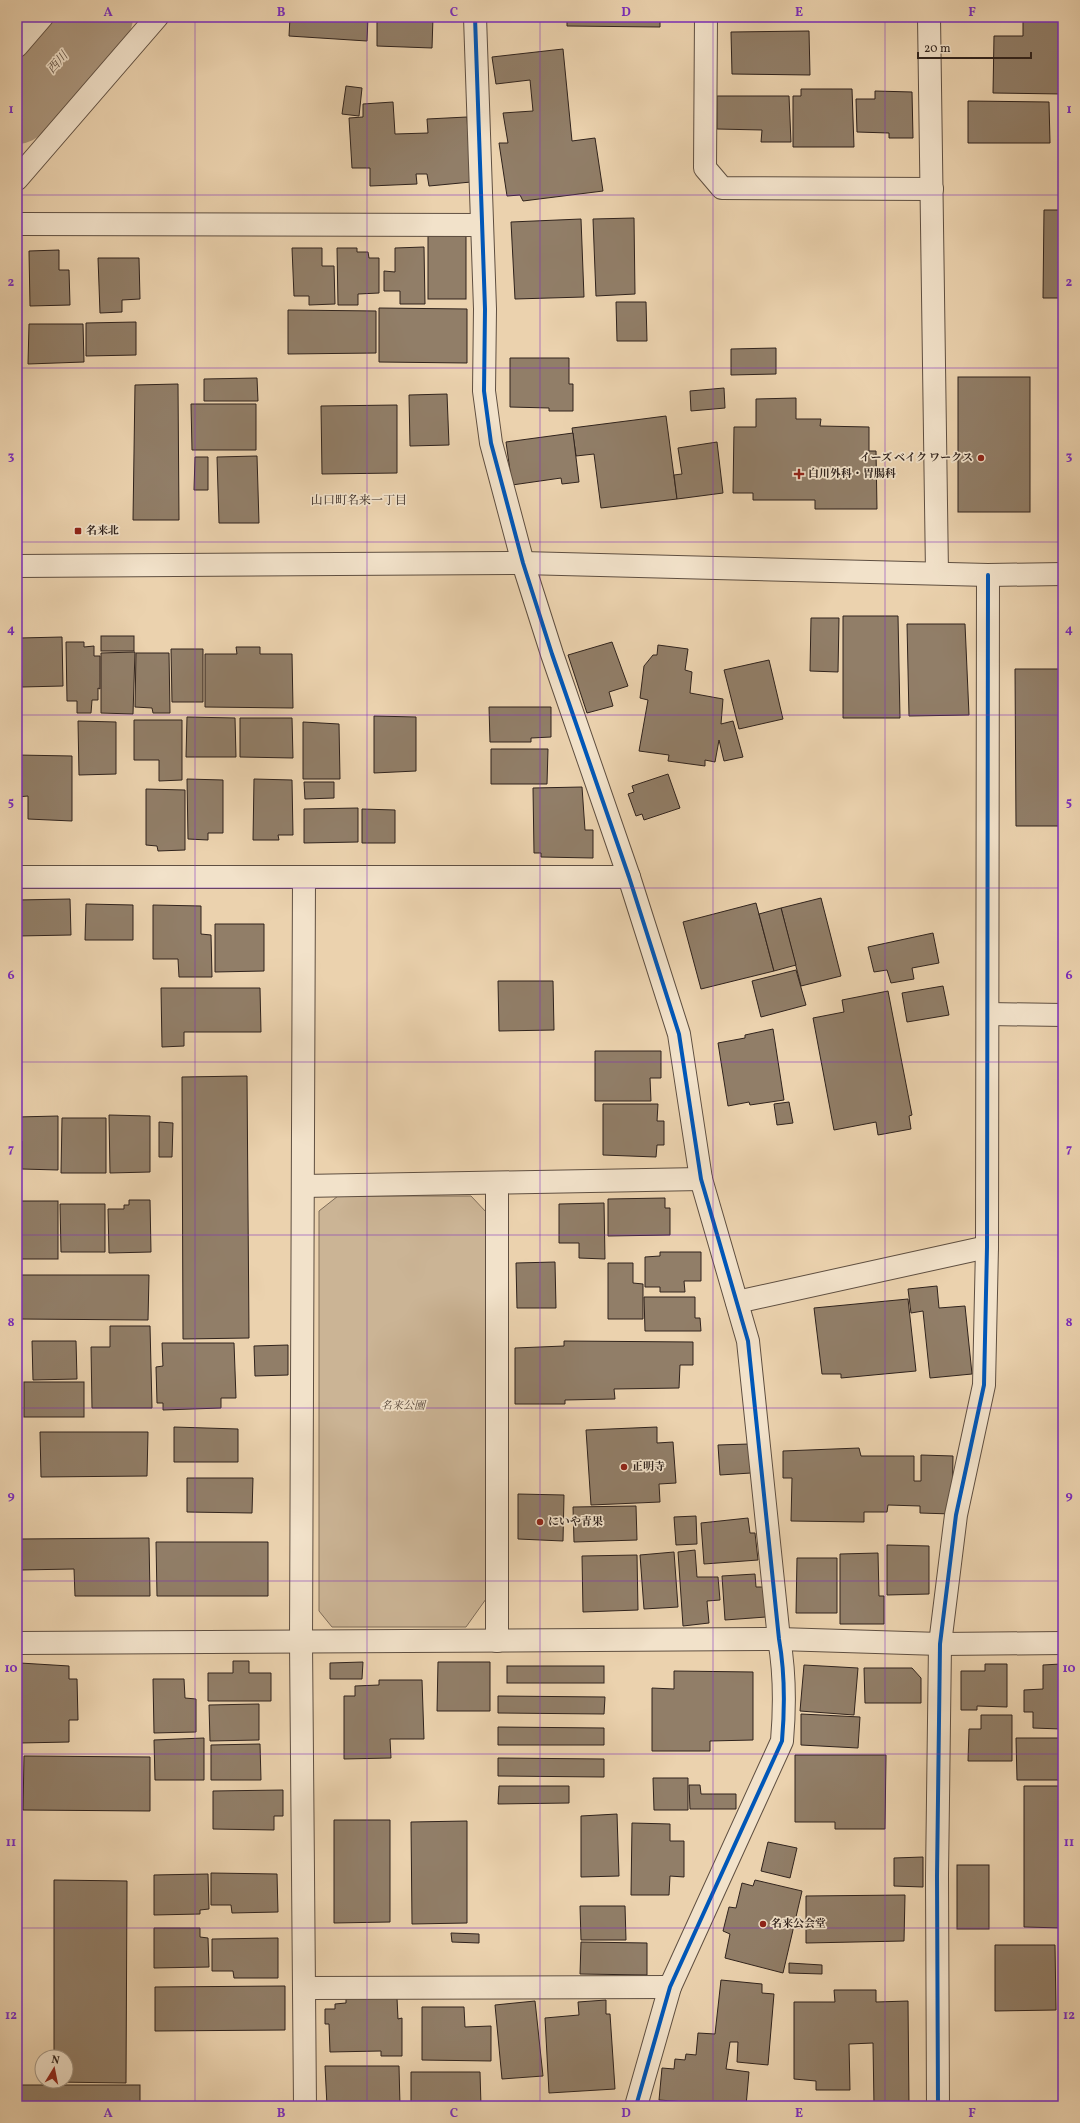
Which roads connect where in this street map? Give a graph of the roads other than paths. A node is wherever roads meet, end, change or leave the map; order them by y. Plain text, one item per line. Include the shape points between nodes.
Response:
1 (42, 17) edge
2 (157, 17) edge
3 (475, 17) edge
4 (706, 17) edge
5 (929, 17) edge
6 (17, 46) edge
7 (17, 178) edge
8 (932, 189) junction
9 (17, 224) edge
10 (482, 225) junction
11 (524, 563) junction
12 (17, 566) edge
13 (937, 573) junction
14 (1063, 574) edge
15 (988, 575) junction
16 (17, 877) edge
17 (629, 877) junction
18 (304, 878) junction
19 (988, 1014) junction
20 (1063, 1015) edge
21 (701, 1179) junction
22 (497, 1182) junction
23 (303, 1186) junction
24 (987, 1247) junction
25 (737, 1302) junction
26 (779, 1639) junction
27 (497, 1641) junction
28 (301, 1642) junction
29 (17, 1643) edge
30 (1063, 1643) edge
31 (940, 1644) junction
32 (670, 1987) junction
33 (304, 1988) junction
34 (305, 2106) edge
35 (636, 2106) edge
36 (938, 2106) edge

1 - 6 street
2 - 7 street
3 - 10 street
4 - 8 street via 705,168 722,188
5 - 8 street
8 - 13 street
9 - 10 street
10 - 11 street via 484,391 491,443
11 - 12 street
11 - 13 street
11 - 17 street via 552,654
13 - 15 street
14 - 15 street
15 - 19 street
16 - 18 street
17 - 18 street
17 - 21 street via 679,1034
18 - 23 street
19 - 20 street
19 - 24 street
21 - 22 street
21 - 25 street
22 - 23 street
22 - 27 street
23 - 28 street
24 - 25 street
24 - 31 street via 984,1385 956,1515
25 - 26 street via 748,1341
26 - 27 street
26 - 31 street
26 - 32 street via 784,1669 785,1706 782,1741
27 - 28 street
28 - 29 street
28 - 33 street
30 - 31 street
31 - 36 street
32 - 33 street
32 - 35 street
33 - 34 street

